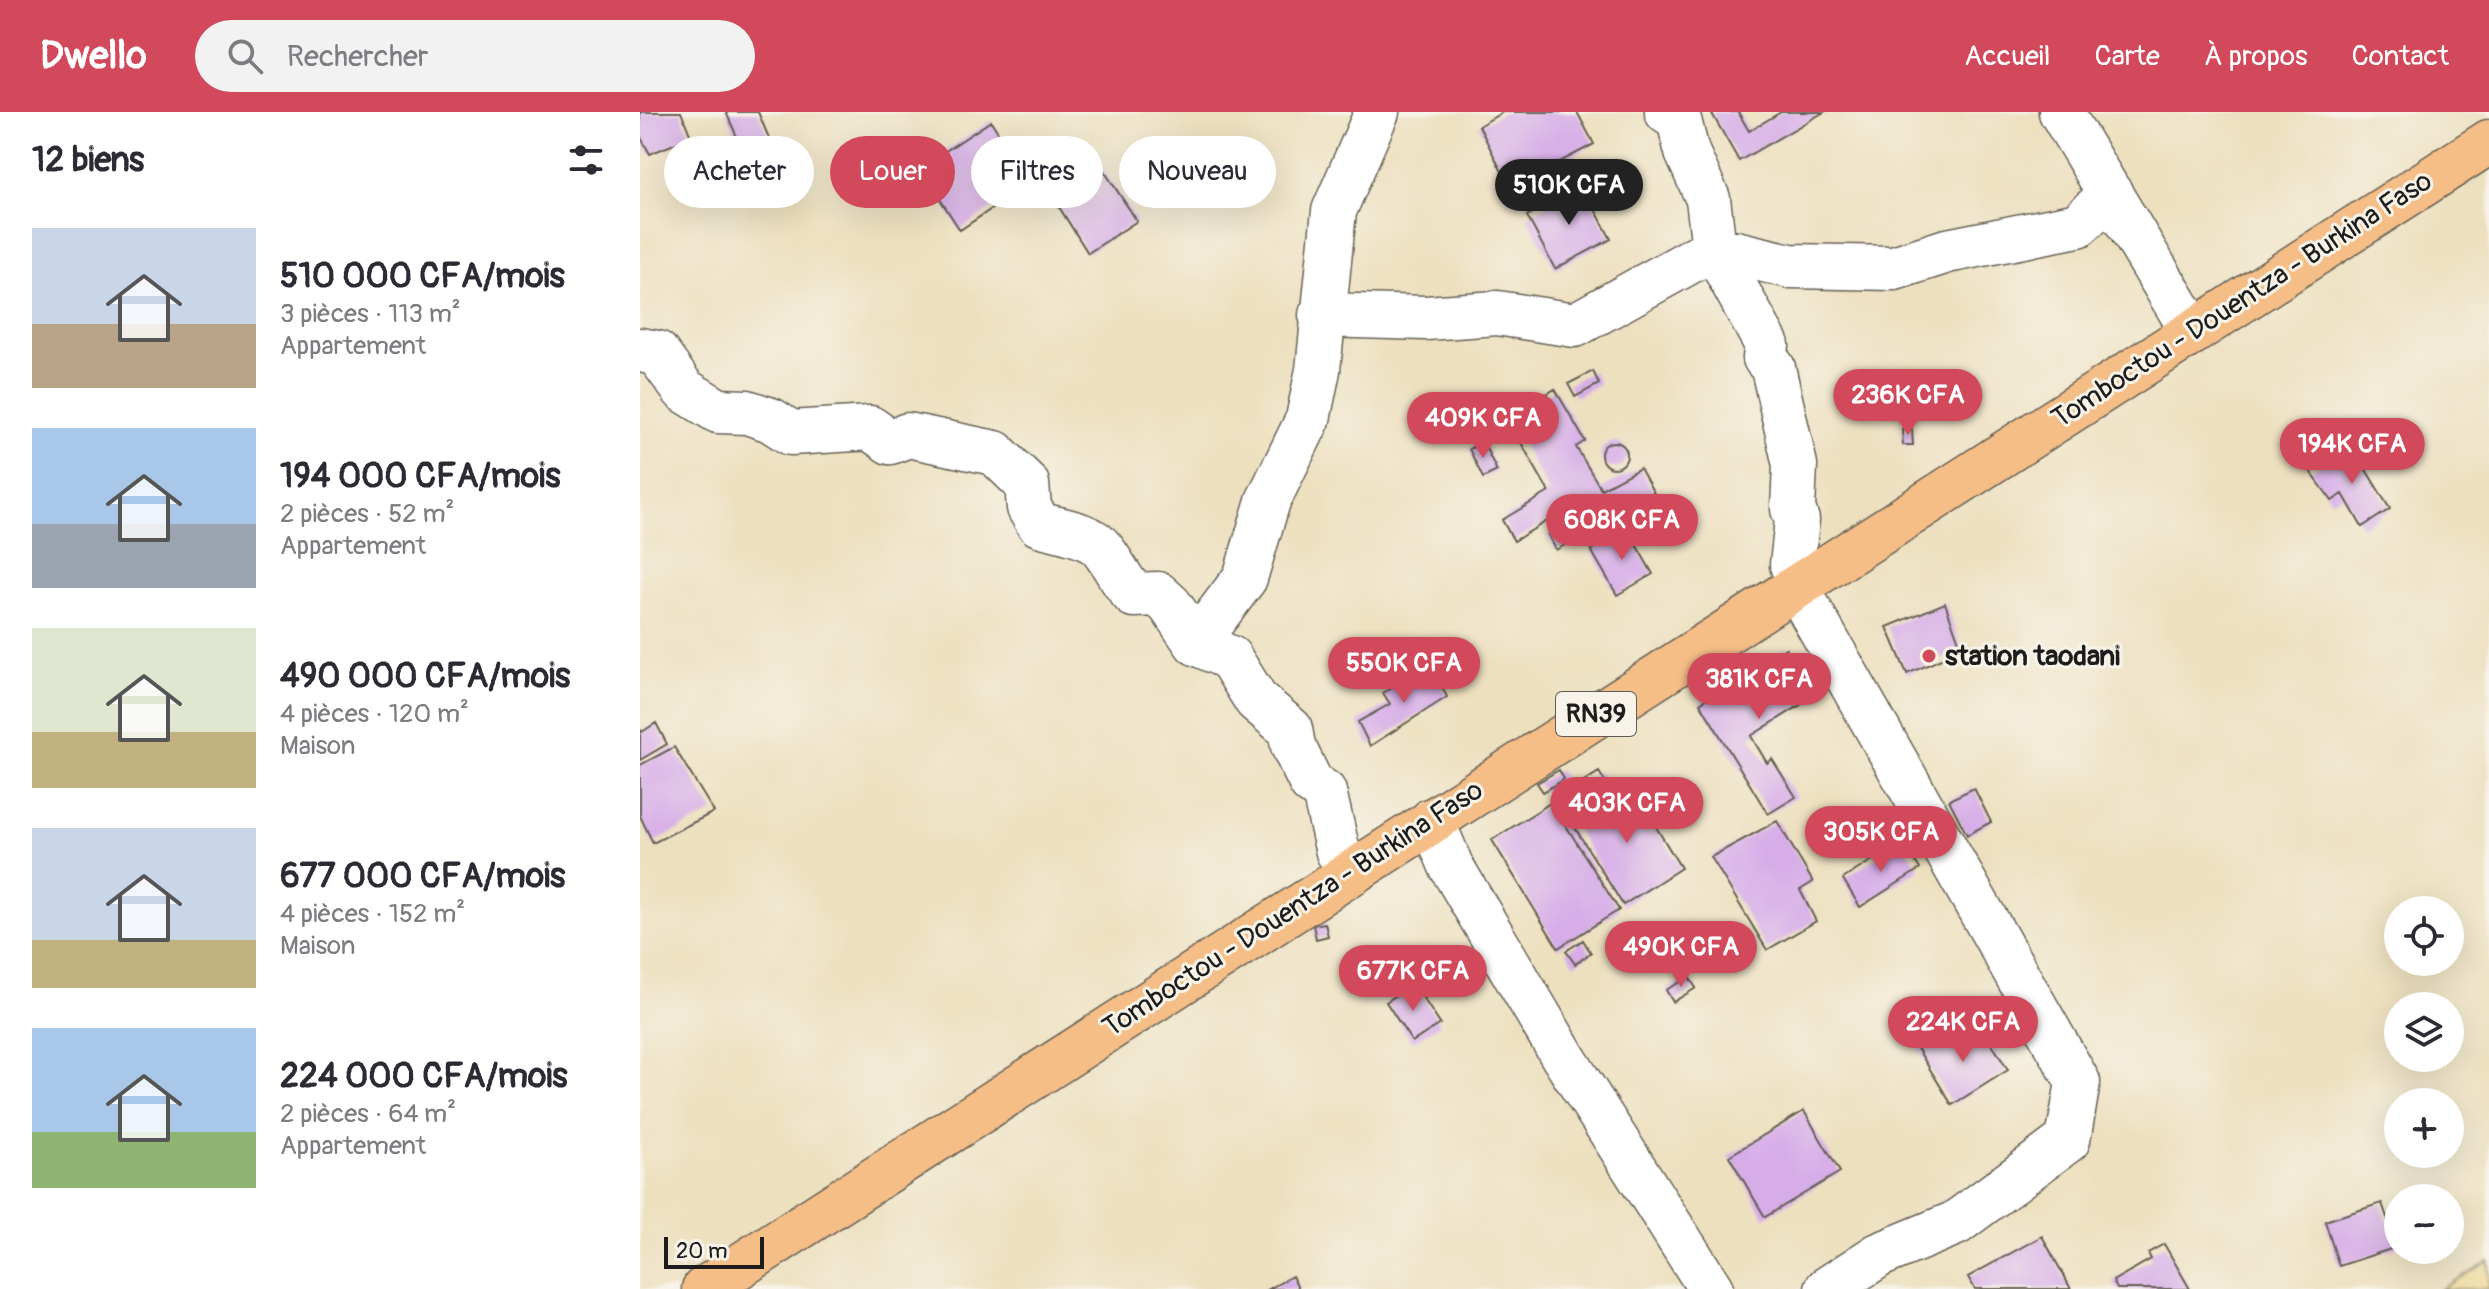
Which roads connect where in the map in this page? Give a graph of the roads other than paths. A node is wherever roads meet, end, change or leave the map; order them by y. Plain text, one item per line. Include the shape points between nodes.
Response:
1 (1377, 112) edge
2 (1667, 112) edge
3 (2061, 112) edge
4 (2489, 142) edge
5 (2111, 194) junction
6 (1714, 248) junction
7 (1321, 315) junction
8 (2193, 332) junction
9 (640, 350) edge
10 (1804, 581) junction
11 (1196, 643) junction
12 (1432, 820) junction
13 (1354, 871) junction
14 (704, 1289) edge
15 (1711, 1289) edge
16 (1827, 1289) edge

1 - 7 street via 1334,211
2 - 6 street via 1679,120 1708,199
3 - 5 street
4 - 8 main road, Tomboctou - Douentza - Burkina Faso / RN39
5 - 6 street via 2078,225 1947,251 1894,268 1790,266
5 - 8 street
6 - 7 street via 1575,325 1497,313 1413,318
6 - 10 street via 1767,345 1765,358 1773,368 1795,465 1792,565
7 - 11 street via 1308,419 1268,501 1245,578
8 - 10 main road, Tomboctou - Douentza - Burkina Faso / RN39
9 - 11 street via 657,353 684,390 702,404 718,411 747,412 791,433 870,428 890,442 908,435 995,453 1027,484 1029,508 1039,524 1101,547 1134,595 1158,594
10 - 12 main road, Tomboctou - Douentza - Burkina Faso / RN39
10 - 16 street via 2078,1082 2068,1140 1956,1223 1879,1255
11 - 13 street via 1230,658 1256,700 1290,729 1311,783 1324,792 1338,852
12 - 13 main road, Tomboctou - Douentza - Burkina Faso / RN39
12 - 15 street via 1451,866 1533,1006
13 - 14 main road, Tomboctou - Douentza - Burkina Faso / RN39

